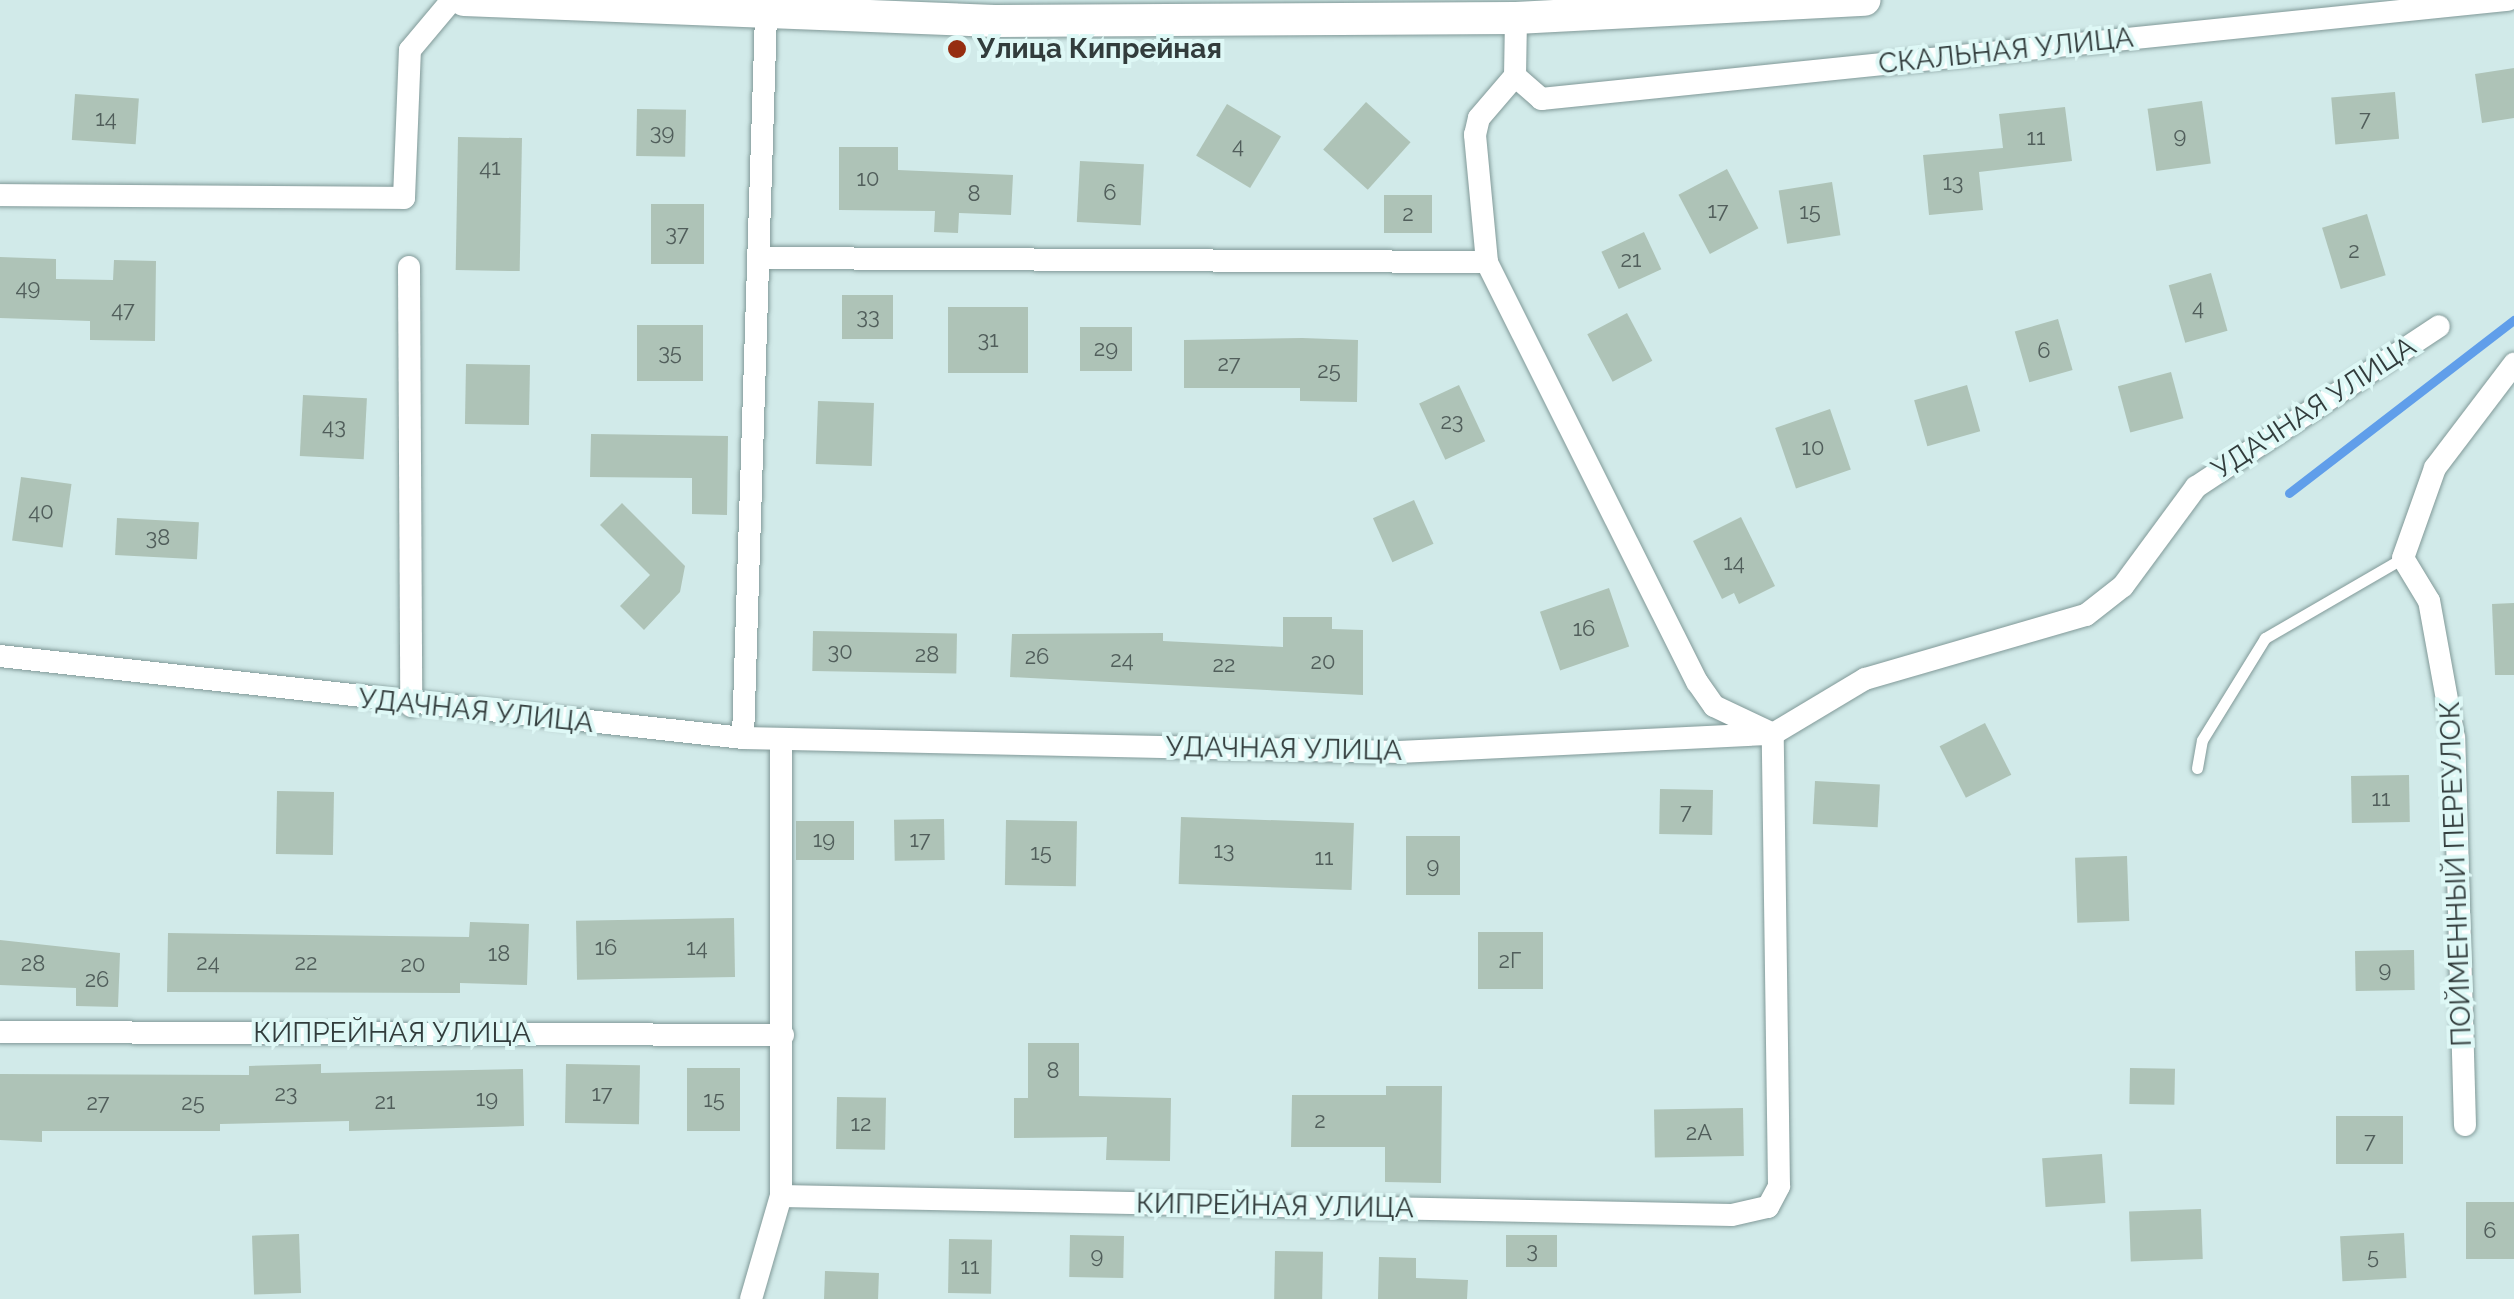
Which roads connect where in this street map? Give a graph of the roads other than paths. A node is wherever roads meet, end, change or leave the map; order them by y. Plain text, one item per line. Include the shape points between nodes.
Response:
1 (452, 0) edge
2 (464, 0) edge
3 (1865, 0) edge
4 (2508, 0) edge
5 (2297, 11) edge
6 (766, 13) junction
7 (1516, 18) junction
8 (1515, 76) junction
9 (0, 194) edge
10 (764, 258) junction
11 (1486, 262) junction
12 (409, 267) dead end
13 (2439, 326) dead end
14 (2514, 364) edge
15 (2403, 558) junction
16 (0, 656) edge
17 (411, 706) junction
18 (1773, 734) junction
19 (743, 738) junction
20 (782, 739) junction
21 (2197, 768) dead end
22 (0, 1032) edge
23 (783, 1035) junction
24 (2465, 1125) dead end
25 (781, 1196) junction
26 (750, 1299) edge

1 - 9 street via 410,50 404,198
2 - 6 main road
3 - 7 main road
4 - 5 street, СКАЛЬНАЯ УЛИЦА
5 - 8 street, СКАЛЬНАЯ УЛИЦА via 1541,99
6 - 7 main road via 995,21
6 - 10 street
7 - 8 street
8 - 11 street via 1479,118 1475,134
10 - 11 street
10 - 19 street
11 - 18 street via 1697,682 1714,706
12 - 17 street
13 - 18 street, УДАЧНАЯ УЛИЦА via 2196,487 2123,586 2086,615 1864,679
14 - 15 street via 2435,468
15 - 21 lane via 2265,638 2202,740
15 - 24 street, ПОЙМЕННЫЙ ПЕРЕУЛОК via 2429,601 2454,738
16 - 17 street, УДАЧНАЯ УЛИЦА
17 - 19 street, УДАЧНАЯ УЛИЦА
18 - 20 street, УДАЧНАЯ УЛИЦА via 1399,752
18 - 25 street, КИПРЕЙНАЯ УЛИЦА via 1780,1186 1768,1207 1732,1215
19 - 20 street, УДАЧНАЯ УЛИЦА
20 - 23 street
22 - 23 street, КИПРЕЙНАЯ УЛИЦА
23 - 25 street
25 - 26 street

